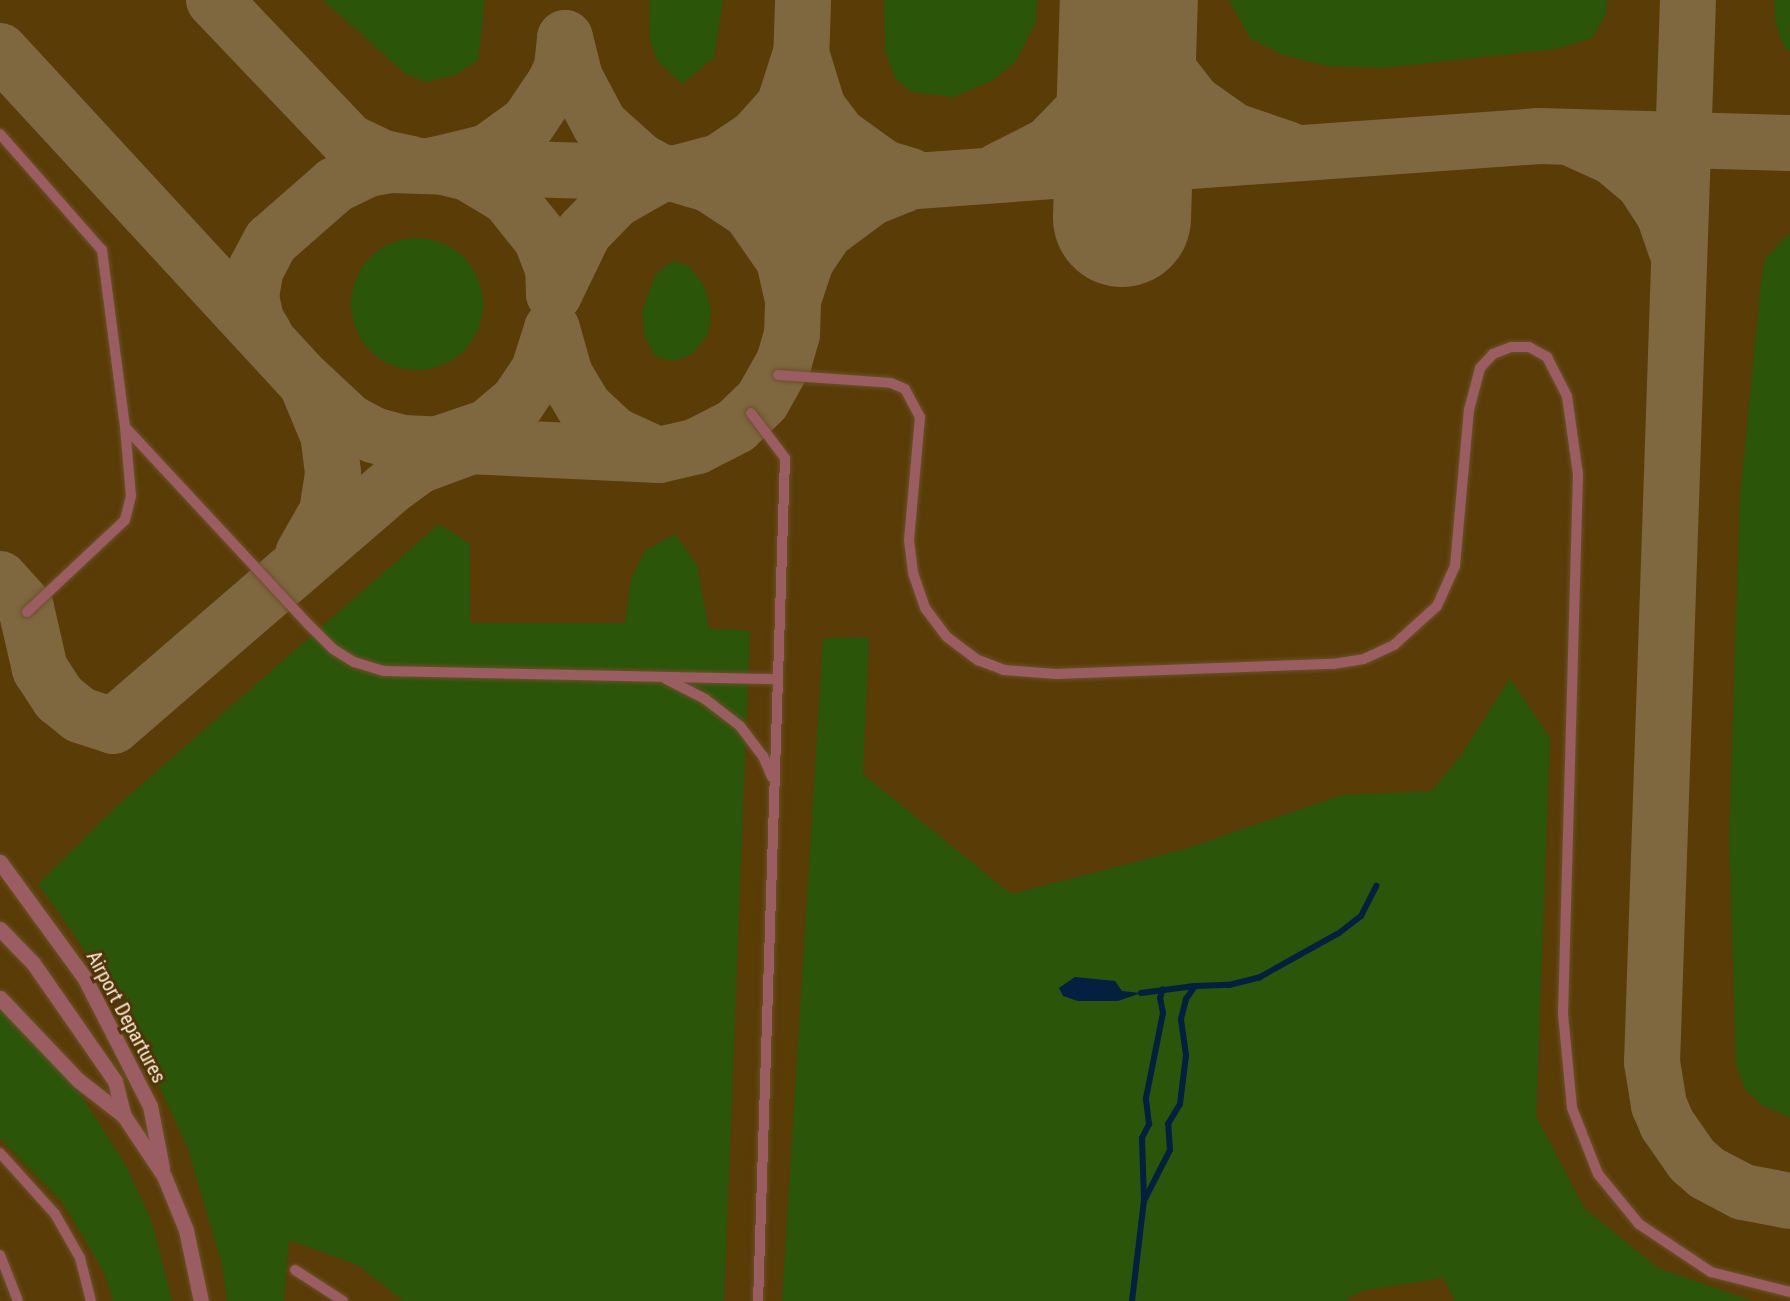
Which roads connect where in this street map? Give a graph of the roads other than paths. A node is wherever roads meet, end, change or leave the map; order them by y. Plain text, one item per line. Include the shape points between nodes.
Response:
1 (0, 134) edge
2 (778, 375) dead end
3 (751, 413) dead end
4 (124, 427) junction
5 (27, 612) dead end
6 (660, 677) junction
7 (778, 679) junction
8 (775, 783) junction
9 (0, 862) edge
10 (0, 929) edge
11 (0, 998) edge
12 (124, 1116) junction
13 (0, 1154) edge
14 (164, 1176) junction
15 (0, 1255) edge
16 (295, 1270) dead end
17 (1790, 1292) edge
18 (18, 1301) edge
19 (91, 1301) edge
20 (201, 1301) edge
21 (343, 1301) edge
22 (758, 1301) edge

1 - 4 lane via 102,250
2 - 17 lane via 891,383 905,389 920,417 909,540 913,573 926,608 947,637 992,666 1018,673 1077,674 1333,664 1364,659 1394,645 1437,606 1455,566 1469,410 1480,368 1493,354 1511,346 1529,347 1547,357 1568,396 1578,474 1563,1014 1572,1108 1598,1174 1639,1224 1711,1272
3 - 7 lane via 785,458
4 - 5 lane via 131,496 124,520
4 - 6 lane via 309,625 333,649 354,662 384,671
6 - 7 lane
6 - 8 lane via 705,699 740,726 763,756
7 - 8 lane
8 - 22 lane
9 - 14 street, Airport Departures via 84,977 150,1106
10 - 12 street via 33,963 115,1081
11 - 12 street via 78,1080
12 - 14 street
13 - 19 lane via 55,1214 80,1258
14 - 20 street via 186,1230
15 - 18 lane
16 - 21 lane

